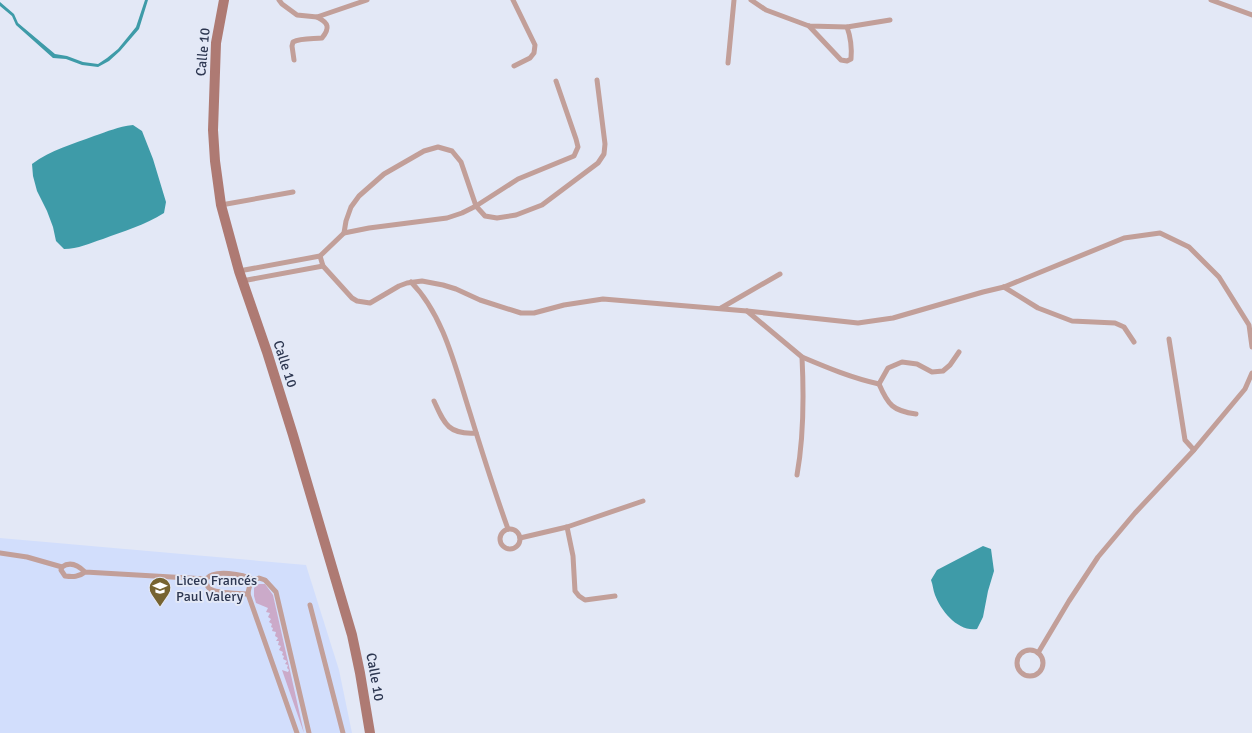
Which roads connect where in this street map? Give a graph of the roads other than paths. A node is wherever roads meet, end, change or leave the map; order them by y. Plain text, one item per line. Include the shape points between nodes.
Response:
1 (224, 0) edge
2 (279, 0) edge
3 (367, 0) edge
4 (513, 0) edge
5 (734, 0) edge
6 (751, 0) edge
7 (1211, 0) edge
8 (1252, 15) edge
9 (317, 17) junction
10 (890, 20) dead end
11 (809, 26) junction
12 (847, 27) junction
13 (294, 60) dead end
14 (728, 63) dead end
15 (514, 66) dead end
16 (597, 80) dead end
17 (556, 81) dead end
18 (293, 192) dead end
19 (221, 205) junction
20 (476, 206) junction
21 (344, 234) junction
22 (320, 256) junction
23 (322, 266) junction
24 (780, 274) dead end
25 (240, 276) junction
26 (412, 282) junction
27 (1004, 287) junction
28 (721, 308) junction
29 (747, 311) junction
30 (1170, 339) dead end
31 (1134, 342) dead end
32 (1252, 347) edge
33 (959, 352) dead end
34 (802, 357) junction
35 (1252, 373) edge
36 (880, 384) junction
37 (434, 401) dead end
38 (916, 414) dead end
39 (476, 433) junction
40 (1194, 450) junction
41 (797, 475) dead end
42 (643, 501) dead end
43 (567, 527) junction
44 (508, 529) junction
45 (520, 538) junction
46 (0, 553) edge
47 (62, 567) junction
48 (85, 572) junction
49 (206, 579) junction
50 (253, 580) junction
51 (248, 594) junction
52 (614, 596) dead end
53 (310, 606) dead end
54 (1038, 653) junction
55 (297, 733) edge
56 (309, 733) edge
57 (343, 733) edge
58 (370, 733) edge

1 - 19 main road, Calle 10 via 216,43 213,123
2 - 9 lane via 297,15
3 - 9 lane
4 - 15 lane via 535,45 530,58
5 - 14 lane
6 - 11 lane via 766,10
7 - 8 lane
9 - 13 lane via 324,20 327,32 322,38 294,42
10 - 12 lane
11 - 12 lane
11 - 12 lane via 841,60 847,61 851,58 852,50
16 - 20 lane via 606,144 604,154 598,163 542,206 497,218 485,216
17 - 20 lane via 576,138 578,147 574,156 518,179
18 - 19 lane
19 - 25 main road, Calle 10
20 - 21 lane via 447,218 369,228
20 - 21 lane via 461,162 452,151 438,147 424,151 384,174 359,196 351,207
21 - 22 lane
22 - 23 lane
22 - 25 lane
23 - 25 lane
23 - 26 lane via 352,298 364,303 370,303 399,286
24 - 28 lane
25 - 58 main road, Calle 10 via 293,434 352,635
26 - 28 lane via 443,285 521,313 534,313 603,298
26 - 39 lane via 424,296 442,331
27 - 29 lane via 893,318 858,323
27 - 31 lane via 1038,308 1072,321 1115,322 1124,327
27 - 32 lane via 1124,238 1160,233 1189,247 1219,277 1249,325
28 - 29 lane
29 - 34 lane
30 - 40 lane via 1185,440
33 - 36 lane via 943,371 932,372 917,364 902,362 888,368
34 - 36 lane via 841,374
34 - 41 lane via 802,448
35 - 40 lane via 1245,389
36 - 38 lane via 886,400 893,407 903,413
37 - 39 lane via 444,423 452,430
39 - 44 lane
40 - 54 lane via 1098,557
42 - 43 lane
43 - 45 lane
43 - 52 lane via 573,556 575,591 584,600
44 - 45 lane via 518,532
44 - 45 lane via 500,536 500,544 504,548 516,548
46 - 47 lane via 27,557
47 - 48 lane via 73,564
47 - 48 lane via 65,576 80,576
48 - 49 lane
49 - 50 lane via 216,573 247,576
49 - 51 lane via 210,589
50 - 51 lane
50 - 56 lane via 265,580 276,592
51 - 55 lane
53 - 57 lane
54 - 54 lane via 1043,660 1039,672 1031,676 1023,673 1018,666 1019,657 1025,651

